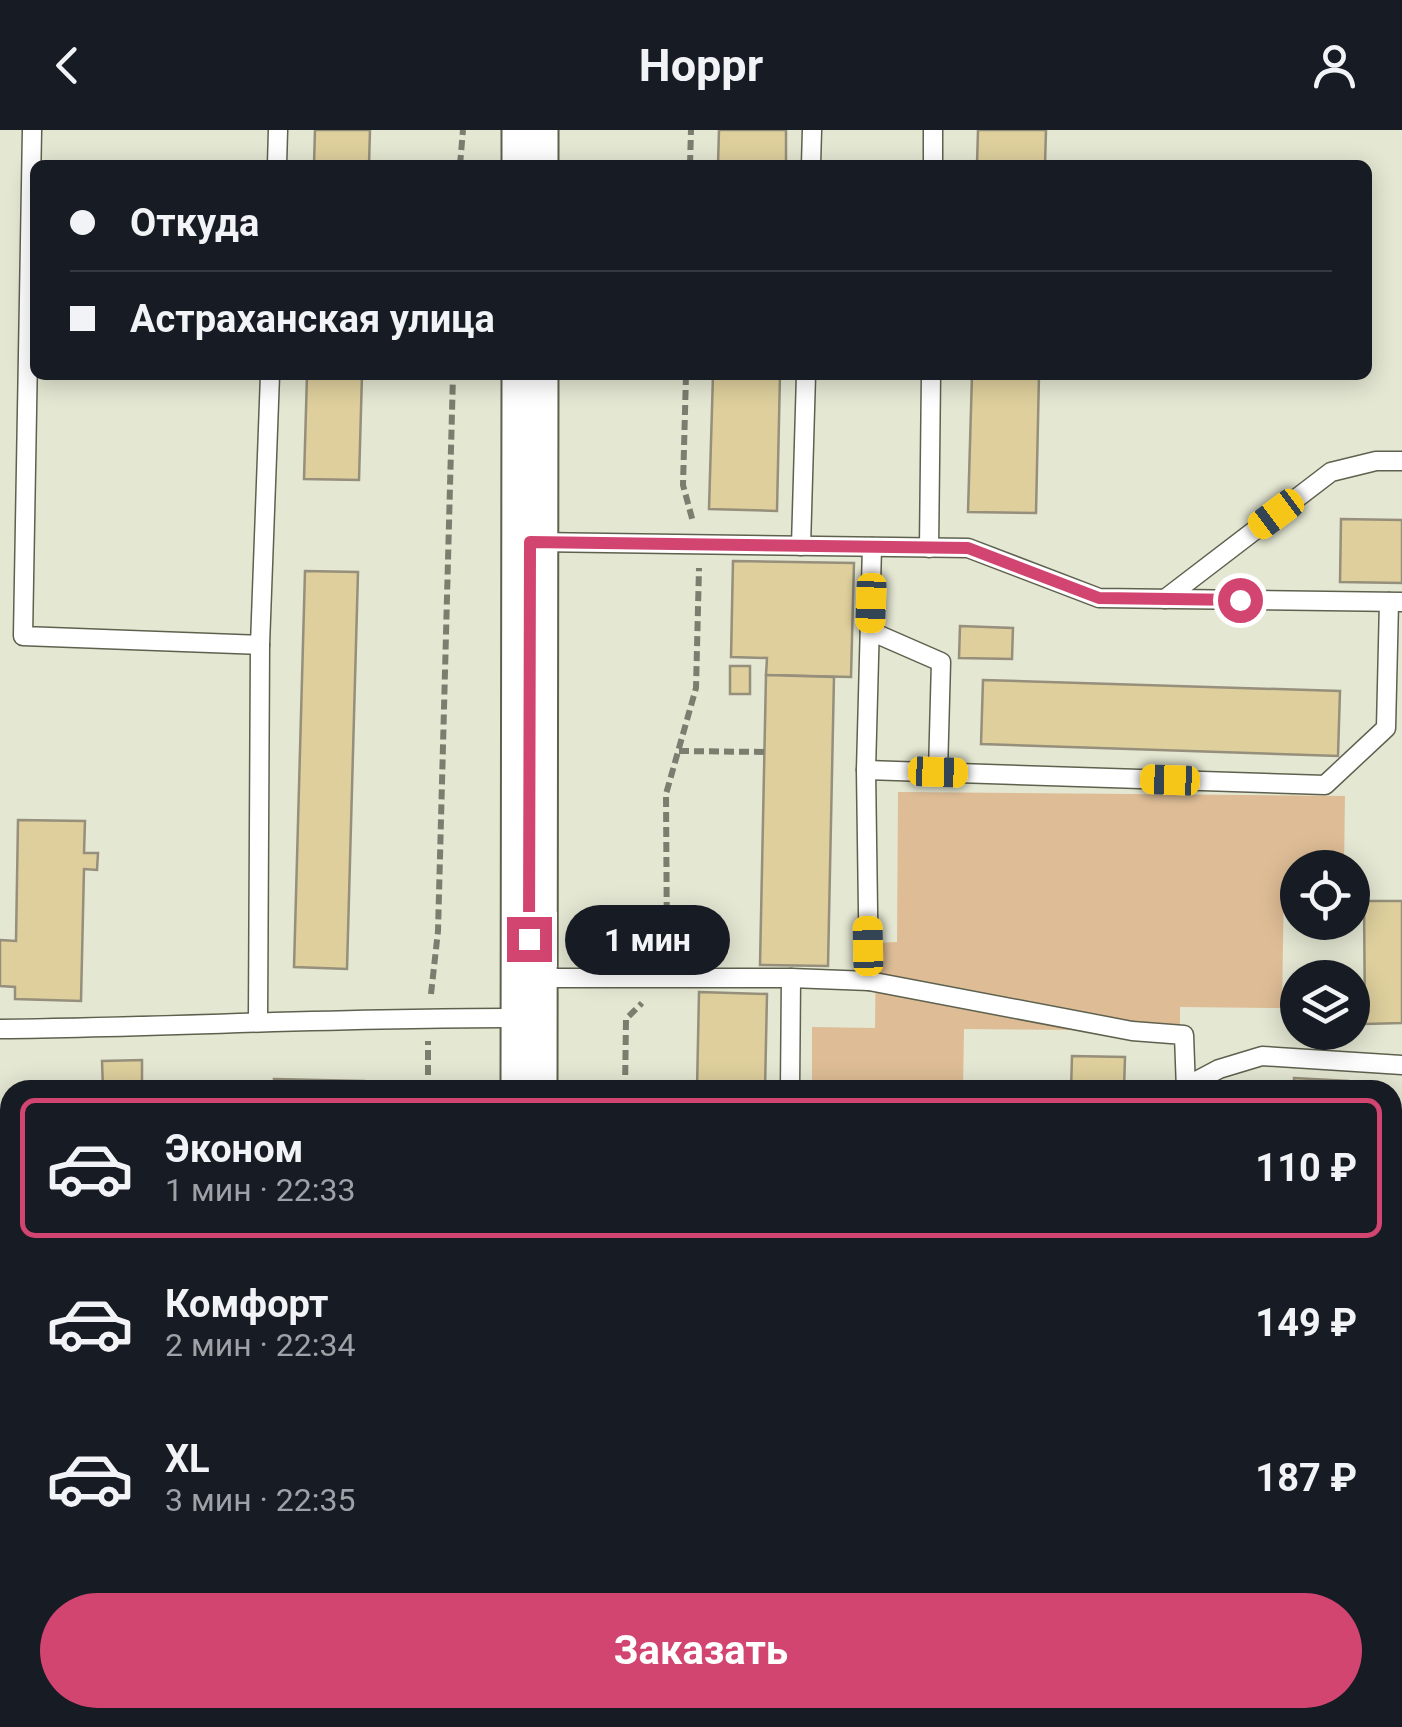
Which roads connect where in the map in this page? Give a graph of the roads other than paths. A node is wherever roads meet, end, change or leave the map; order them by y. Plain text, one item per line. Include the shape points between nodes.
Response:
1 (32, 130) edge
2 (278, 130) edge
3 (530, 130) edge
4 (812, 130) edge
5 (933, 130) edge
6 (31, 160) edge
7 (277, 160) edge
8 (530, 160) edge
9 (811, 160) edge
10 (933, 160) edge
11 (30, 242) edge
12 (270, 380) edge
13 (530, 380) edge
14 (806, 380) edge
15 (931, 380) edge
16 (1402, 461) edge
17 (530, 542) junction
18 (802, 546) junction
19 (872, 548) junction
20 (929, 548) junction
21 (1165, 598) junction
22 (1396, 602) edge
23 (870, 631) junction
24 (260, 645) junction
25 (866, 770) junction
26 (938, 772) junction
27 (791, 978) junction
28 (869, 981) junction
29 (529, 998) junction
30 (258, 1020) junction
31 (0, 1029) edge
32 (1402, 1065) edge
33 (528, 1080) edge
34 (790, 1080) edge
35 (1186, 1080) edge
36 (1201, 1080) edge

1 - 6 lane
2 - 7 lane
3 - 8 main road
4 - 9 lane
5 - 10 lane
11 - 24 lane via 23,636
12 - 24 lane
13 - 17 main road
14 - 18 lane
15 - 20 lane
16 - 21 lane via 1331,472
17 - 18 lane
17 - 29 main road
18 - 19 lane
19 - 20 lane
19 - 23 lane
20 - 21 lane via 968,548 1099,598
21 - 22 lane
22 - 26 lane via 1386,728 1326,784
23 - 25 lane
23 - 26 lane via 942,662
24 - 30 lane
25 - 26 lane
25 - 28 lane
27 - 28 lane
27 - 29 lane via 668,978
27 - 34 lane
28 - 35 lane via 1132,1032 1184,1036
29 - 30 lane via 428,1018
29 - 33 main road
30 - 31 lane
32 - 36 lane via 1262,1056

